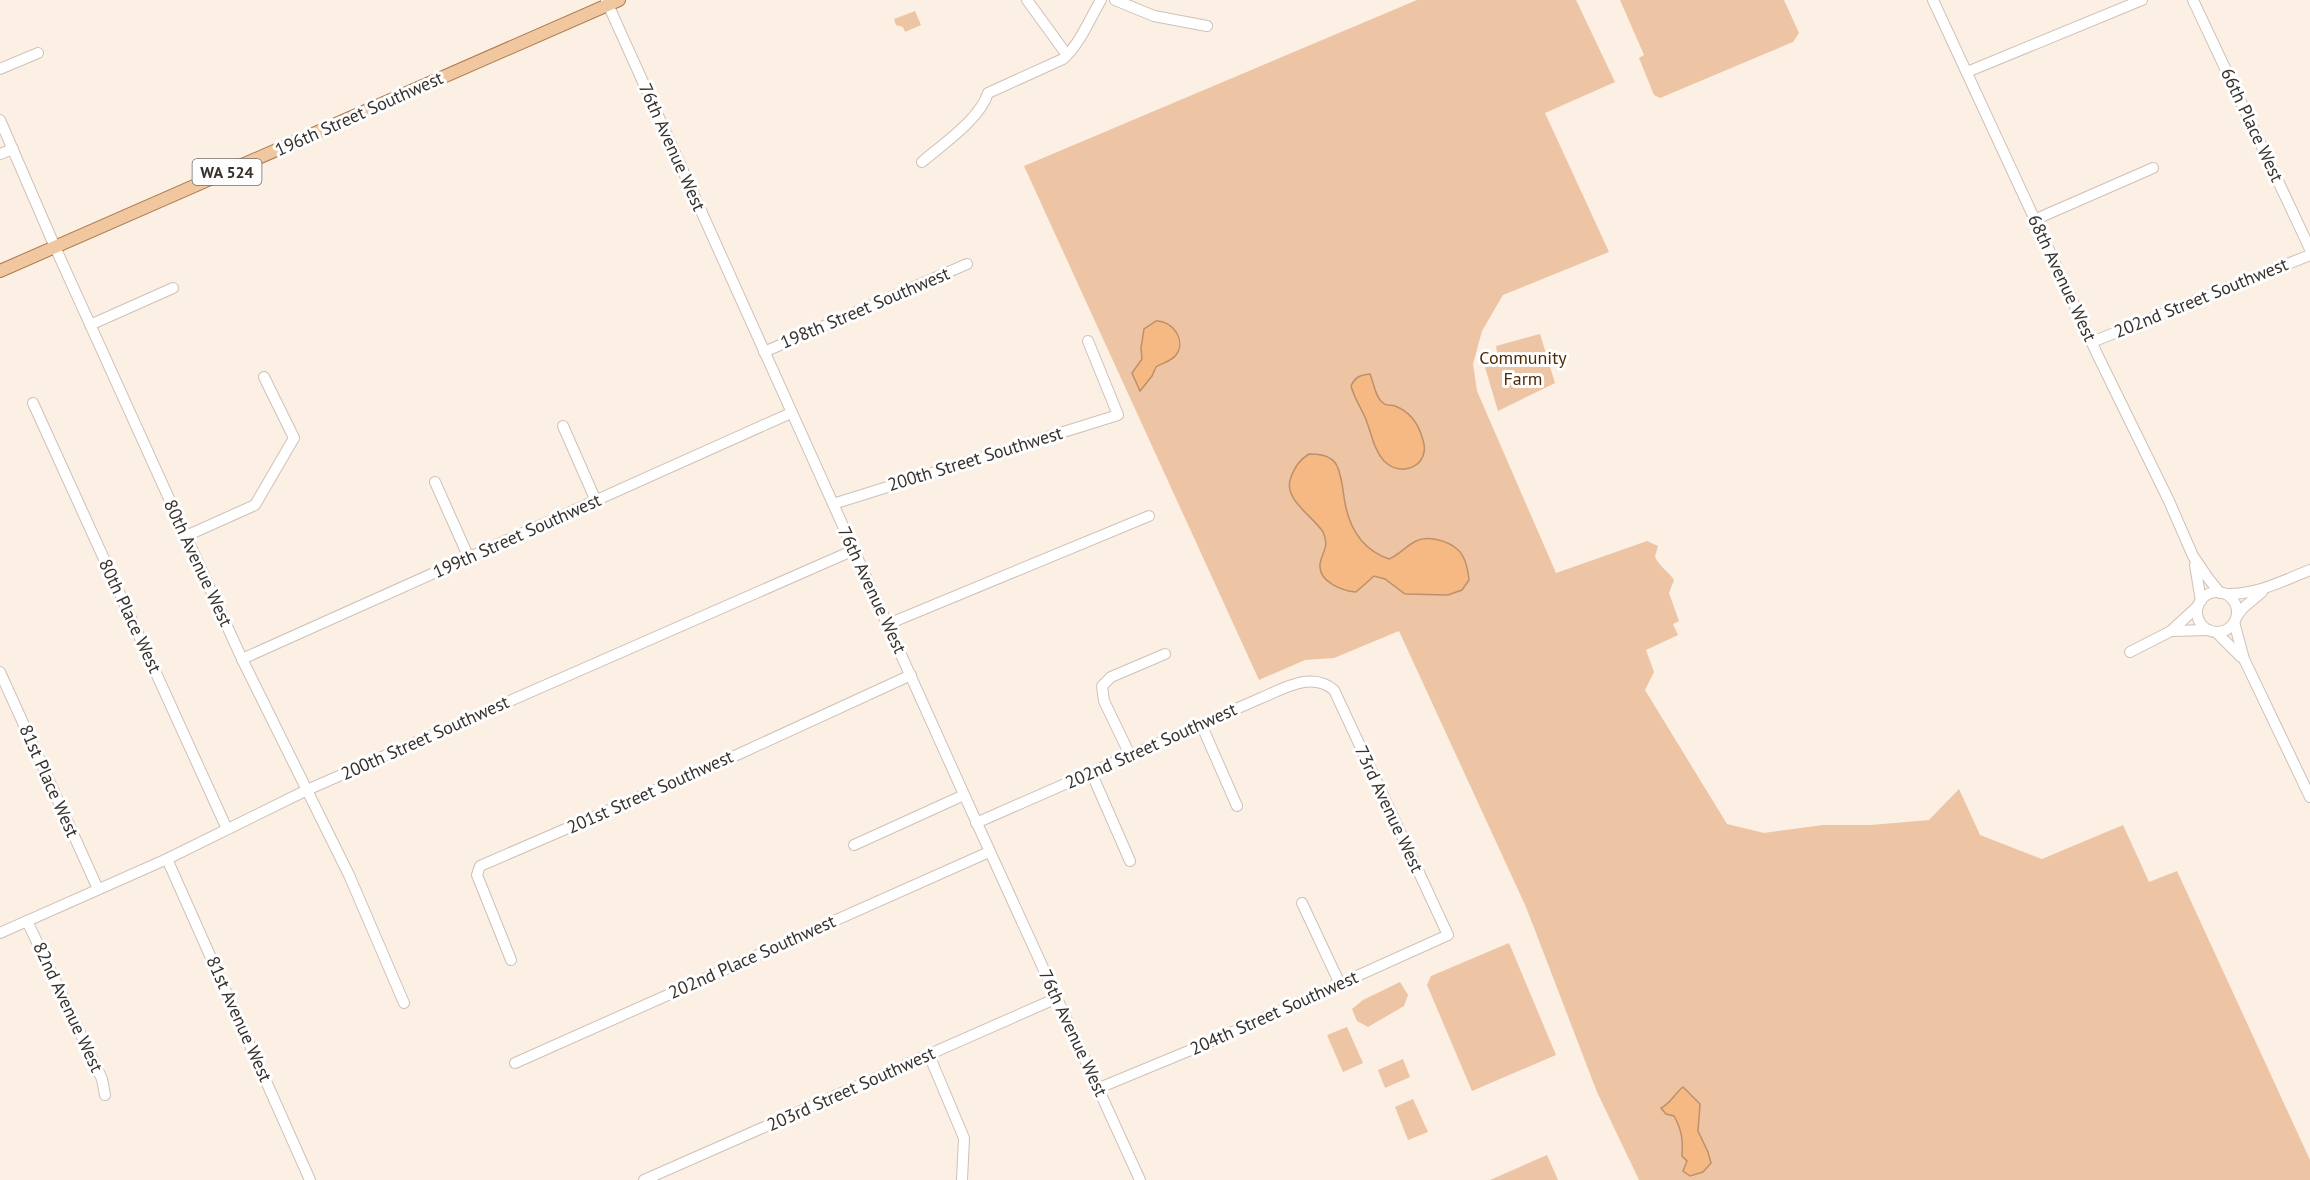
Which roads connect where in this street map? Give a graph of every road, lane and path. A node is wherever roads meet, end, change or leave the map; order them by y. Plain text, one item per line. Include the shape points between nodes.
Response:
1 (1027, 0) edge
2 (1101, 0) edge
3 (1115, 0) edge
4 (1933, 0) edge
5 (2142, 0) edge
6 (2193, 0) edge
7 (611, 2) edge
8 (1207, 26) dead end
9 (38, 53) dead end
10 (1067, 56) junction
11 (0, 69) edge
12 (1967, 72) junction
13 (0, 120) edge
14 (13, 149) junction
15 (0, 154) edge
16 (922, 162) dead end
17 (2153, 168) dead end
18 (2034, 220) junction
19 (55, 247) junction
20 (2310, 249) edge
21 (2310, 255) edge
22 (966, 264) dead end
23 (0, 272) edge
24 (172, 288) dead end
25 (90, 325) junction
26 (1088, 341) dead end
27 (2092, 342) junction
28 (764, 352) junction
29 (264, 377) dead end
30 (33, 403) dead end
31 (791, 413) junction
32 (563, 426) dead end
33 (435, 482) dead end
34 (596, 501) junction
35 (832, 504) junction
36 (1149, 516) dead end
37 (186, 536) junction
38 (854, 550) junction
39 (2193, 556) junction
40 (469, 558) junction
41 (2310, 570) edge
42 (2264, 590) junction
43 (2223, 593) junction
44 (2200, 604) junction
45 (2235, 619) junction
46 (888, 624) junction
47 (2171, 631) junction
48 (2213, 631) junction
49 (2130, 652) dead end
50 (1165, 654) dead end
51 (242, 659) junction
52 (2244, 659) junction
53 (0, 672) edge
54 (910, 675) junction
55 (1328, 685) joint
56 (1201, 724) junction
57 (1130, 755) junction
58 (1091, 772) junction
59 (307, 790) junction
60 (964, 795) junction
61 (2310, 797) edge
62 (1238, 806) dead end
63 (976, 823) junction
64 (228, 829) junction
65 (854, 845) dead end
66 (988, 852) junction
67 (167, 859) junction
68 (1130, 861) dead end
69 (98, 889) junction
70 (1302, 903) dead end
71 (27, 921) junction
72 (0, 933) edge
73 (1448, 935) joint
74 (511, 960) dead end
75 (1340, 984) junction
76 (1057, 998) junction
77 (404, 1003) dead end
78 (929, 1055) junction
79 (514, 1063) dead end
80 (1099, 1088) junction
81 (105, 1095) dead end
82 (310, 1180) edge
83 (644, 1180) edge
84 (962, 1180) edge
85 (1140, 1180) edge

1 - 10 street
2 - 10 street
3 - 8 street via 1154,16
4 - 12 street, 68th Avenue West
5 - 12 street
6 - 20 street, 66th Place West
7 - 19 main road, 196th Street Southwest / WA 524
7 - 28 street, 76th Avenue West
9 - 11 street
10 - 16 street via 988,93 984,105
12 - 18 street, 68th Avenue West
13 - 14 street, 80th Avenue West
14 - 15 street
14 - 19 street, 80th Avenue West
17 - 18 street
18 - 27 street, 68th Avenue West
19 - 23 main road, 196th Street Southwest / WA 524
19 - 25 street, 80th Avenue West
21 - 27 street, 202nd Street Southwest
22 - 28 street, 198th Street Southwest
24 - 25 street
25 - 37 street, 80th Avenue West
26 - 35 street, 200th Street Southwest via 1118,415
27 - 39 street, 68th Avenue West
28 - 31 street, 76th Avenue West
29 - 37 street via 294,438 255,505
30 - 64 street, 80th Place West
31 - 34 street, 199th Street Southwest
31 - 35 street, 76th Avenue West
32 - 34 street
33 - 40 street
34 - 40 street, 199th Street Southwest
35 - 38 street, 76th Avenue West
36 - 46 street
37 - 51 street, 80th Avenue West
38 - 46 street, 76th Avenue West
38 - 59 street, 200th Street Southwest
39 - 43 street, 68th Avenue West
39 - 44 street, 68th Avenue West
40 - 51 street, 199th Street Southwest
41 - 42 street
42 - 43 street via 2238,595
42 - 45 street
43 - 44 street via 2209,594
43 - 45 street via 2234,601
44 - 47 street
44 - 48 street via 2201,623
45 - 48 street via 2226,629
45 - 52 street
46 - 54 street, 76th Avenue West
47 - 48 street
47 - 49 street
48 - 52 street
50 - 57 street via 1111,676 1102,686 1104,701
51 - 59 street, 80th Avenue West
52 - 61 street
53 - 69 street, 81st Place West
54 - 60 street, 76th Avenue West
54 - 74 street, 201st Street Southwest via 480,866 477,875
55 - 56 street, 202nd Street Southwest via 1303,681
55 - 73 street, 73rd Avenue West via 1334,690
56 - 57 street, 202nd Street Southwest
56 - 62 street
57 - 58 street, 202nd Street Southwest
58 - 63 street, 202nd Street Southwest
58 - 68 street
59 - 64 street, 200th Street Southwest
59 - 77 street, 80th Avenue West
60 - 63 street, 76th Avenue West
60 - 65 street
63 - 66 street, 76th Avenue West
64 - 67 street, 200th Street Southwest
66 - 76 street, 76th Avenue West
66 - 79 street, 202nd Place Southwest
67 - 69 street, 200th Street Southwest
67 - 82 street, 81st Avenue West
69 - 71 street, 200th Street Southwest
70 - 75 street
71 - 72 street, 200th Street Southwest
71 - 81 street, 82nd Avenue West via 102,1078
73 - 75 street, 204th Street Southwest
75 - 80 street, 204th Street Southwest
76 - 78 street, 203rd Street Southwest
76 - 80 street, 76th Avenue West
78 - 83 street, 203rd Street Southwest
78 - 84 street via 964,1138
80 - 85 street, 76th Avenue West

